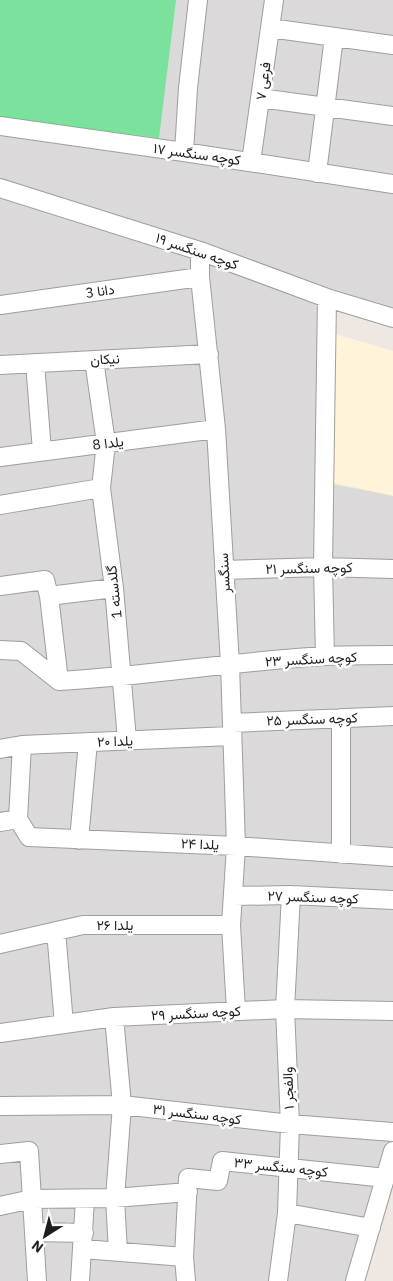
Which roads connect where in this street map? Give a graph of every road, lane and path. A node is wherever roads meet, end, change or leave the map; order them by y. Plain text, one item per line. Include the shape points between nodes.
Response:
1 (198, 0) edge
2 (274, 0) edge
3 (270, 28) junction
4 (334, 37) junction
5 (393, 45) edge
6 (260, 98) junction
7 (325, 107) junction
8 (393, 116) edge
9 (0, 126) edge
10 (184, 152) junction
11 (252, 162) junction
12 (317, 173) junction
13 (393, 184) edge
14 (0, 188) edge
15 (200, 251) junction
16 (200, 277) junction
17 (327, 298) junction
18 (0, 305) edge
19 (393, 318) edge
20 (209, 354) junction
21 (94, 360) junction
22 (35, 363) junction
23 (0, 365) edge
24 (216, 430) junction
25 (106, 443) junction
26 (42, 451) junction
27 (0, 457) edge
28 (101, 488) junction
29 (0, 505) edge
30 (323, 567) junction
31 (393, 568) edge
32 (224, 570) junction
33 (0, 586) edge
34 (114, 588) junction
35 (49, 596) junction
36 (0, 650) edge
37 (393, 655) edge
38 (325, 656) junction
39 (230, 664) junction
40 (121, 678) junction
41 (60, 681) junction
42 (393, 716) edge
43 (341, 718) junction
44 (232, 729) junction
45 (127, 740) junction
46 (88, 742) junction
47 (22, 745) junction
48 (0, 749) edge
49 (18, 819) junction
50 (0, 822) edge
51 (79, 840) junction
52 (236, 846) junction
53 (341, 854) junction
54 (393, 857) edge
55 (290, 895) junction
56 (233, 896) junction
57 (393, 900) edge
58 (231, 925) junction
59 (56, 931) junction
60 (0, 944) edge
61 (286, 1009) junction
62 (236, 1011) junction
63 (393, 1011) edge
64 (114, 1017) junction
65 (64, 1024) junction
66 (0, 1033) edge
67 (122, 1105) junction
68 (0, 1106) edge
69 (290, 1124) junction
70 (393, 1132) edge
71 (393, 1151) edge
72 (0, 1154) edge
73 (287, 1169) junction
74 (386, 1178) junction
75 (188, 1192) junction
76 (86, 1198) junction
77 (116, 1198) junction
78 (32, 1199) junction
79 (0, 1206) edge
80 (287, 1213) junction
81 (371, 1228) junction
82 (34, 1232) junction
83 (83, 1241) junction
84 (118, 1252) junction
85 (184, 1257) junction
86 (37, 1281) edge
87 (80, 1281) edge
88 (186, 1281) edge
89 (278, 1281) edge
90 (355, 1281) edge

1 - 10 street
2 - 3 street, فرعی ۷
3 - 4 street
3 - 6 street, فرعی ۷
4 - 5 street
4 - 7 street
6 - 7 street
6 - 11 street, فرعی ۷
7 - 8 street
7 - 12 street
9 - 10 street, کوچه سنگسر ۱۷
10 - 11 street, کوچه سنگسر ۱۷
11 - 12 street, کوچه سنگسر ۱۷
12 - 13 street, کوچه سنگسر ۱۷
14 - 15 street, کوچه سنگسر ۱۹
15 - 16 street, سنگسر
15 - 17 street, کوچه سنگسر ۱۹
16 - 18 street, دانا 3
16 - 20 street, سنگسر
17 - 19 street, کوچه سنگسر ۱۹
17 - 30 street
20 - 21 street, نیکان
20 - 24 street, سنگسر
21 - 22 street, نیکان
21 - 25 street, گلدسته 1
22 - 23 street, نیکان
22 - 26 street
24 - 25 street, یلدا 8
24 - 32 street, سنگسر
25 - 26 street, یلدا 8
25 - 28 street, گلدسته 1
26 - 27 street, یلدا 8
28 - 29 street
28 - 34 street, گلدسته 1
30 - 31 street, کوچه سنگسر ۲۱
30 - 32 street, کوچه سنگسر ۲۱
30 - 38 street
32 - 39 street, سنگسر
33 - 35 street via 45,580
34 - 35 street
34 - 40 street, گلدسته 1
35 - 41 street
36 - 41 street via 21,651
37 - 38 street, کوچه سنگسر ۲۳
38 - 39 street, کوچه سنگسر ۲۳
39 - 40 street, کوچه سنگسر ۲۳
39 - 44 street, سنگسر
40 - 41 street, کوچه سنگسر ۲۳
40 - 45 street, گلدسته 1
42 - 43 street, کوچه سنگسر ۲۵
43 - 44 street, کوچه سنگسر ۲۵
43 - 53 street
44 - 45 street, یلدا ۲۰
44 - 52 street, سنگسر
45 - 46 street, یلدا ۲۰
46 - 47 street, یلدا ۲۰
46 - 51 street
47 - 48 street, یلدا ۲۰
47 - 49 street
49 - 50 street
49 - 51 street, یلدا ۲۴ via 29,837
51 - 52 street, یلدا ۲۴
52 - 53 street, یلدا ۲۴
52 - 56 street, سنگسر
53 - 54 street, یلدا ۲۴
55 - 56 street, کوچه سنگسر ۲۷
55 - 57 street, کوچه سنگسر ۲۷
55 - 61 street, والفجر ۱
56 - 58 street, سنگسر
58 - 59 street, یلدا ۲۶ via 83,925
58 - 62 street, سنگسر
59 - 60 street, یلدا ۲۶
59 - 65 street
61 - 62 street, کوچه سنگسر ۲۹
61 - 63 street, کوچه سنگسر ۲۹
61 - 69 street, والفجر ۱
62 - 64 street, کوچه سنگسر ۲۹
64 - 65 street, کوچه سنگسر ۲۹
64 - 67 street
65 - 66 street, کوچه سنگسر ۲۹
67 - 68 street, کوچه سنگسر ۳۱
67 - 69 street, کوچه سنگسر ۳۱
67 - 77 street
69 - 70 street, کوچه سنگسر ۳۱
69 - 73 street, والفجر ۱
71 - 74 street
72 - 78 street via 29,1151
73 - 74 street, کوچه سنگسر ۳۳
73 - 75 street, کوچه سنگسر ۳۳ via 222,1161 218,1180 188,1178
73 - 80 street, والفجر ۱
74 - 81 street
75 - 77 street
75 - 85 street
76 - 77 street
76 - 78 street
76 - 83 street
77 - 84 street
78 - 79 street
78 - 82 street
80 - 81 street
80 - 89 street, والفجر ۱
81 - 90 street
82 - 83 street
82 - 86 street
83 - 84 street
83 - 87 street
84 - 85 street
85 - 88 street

